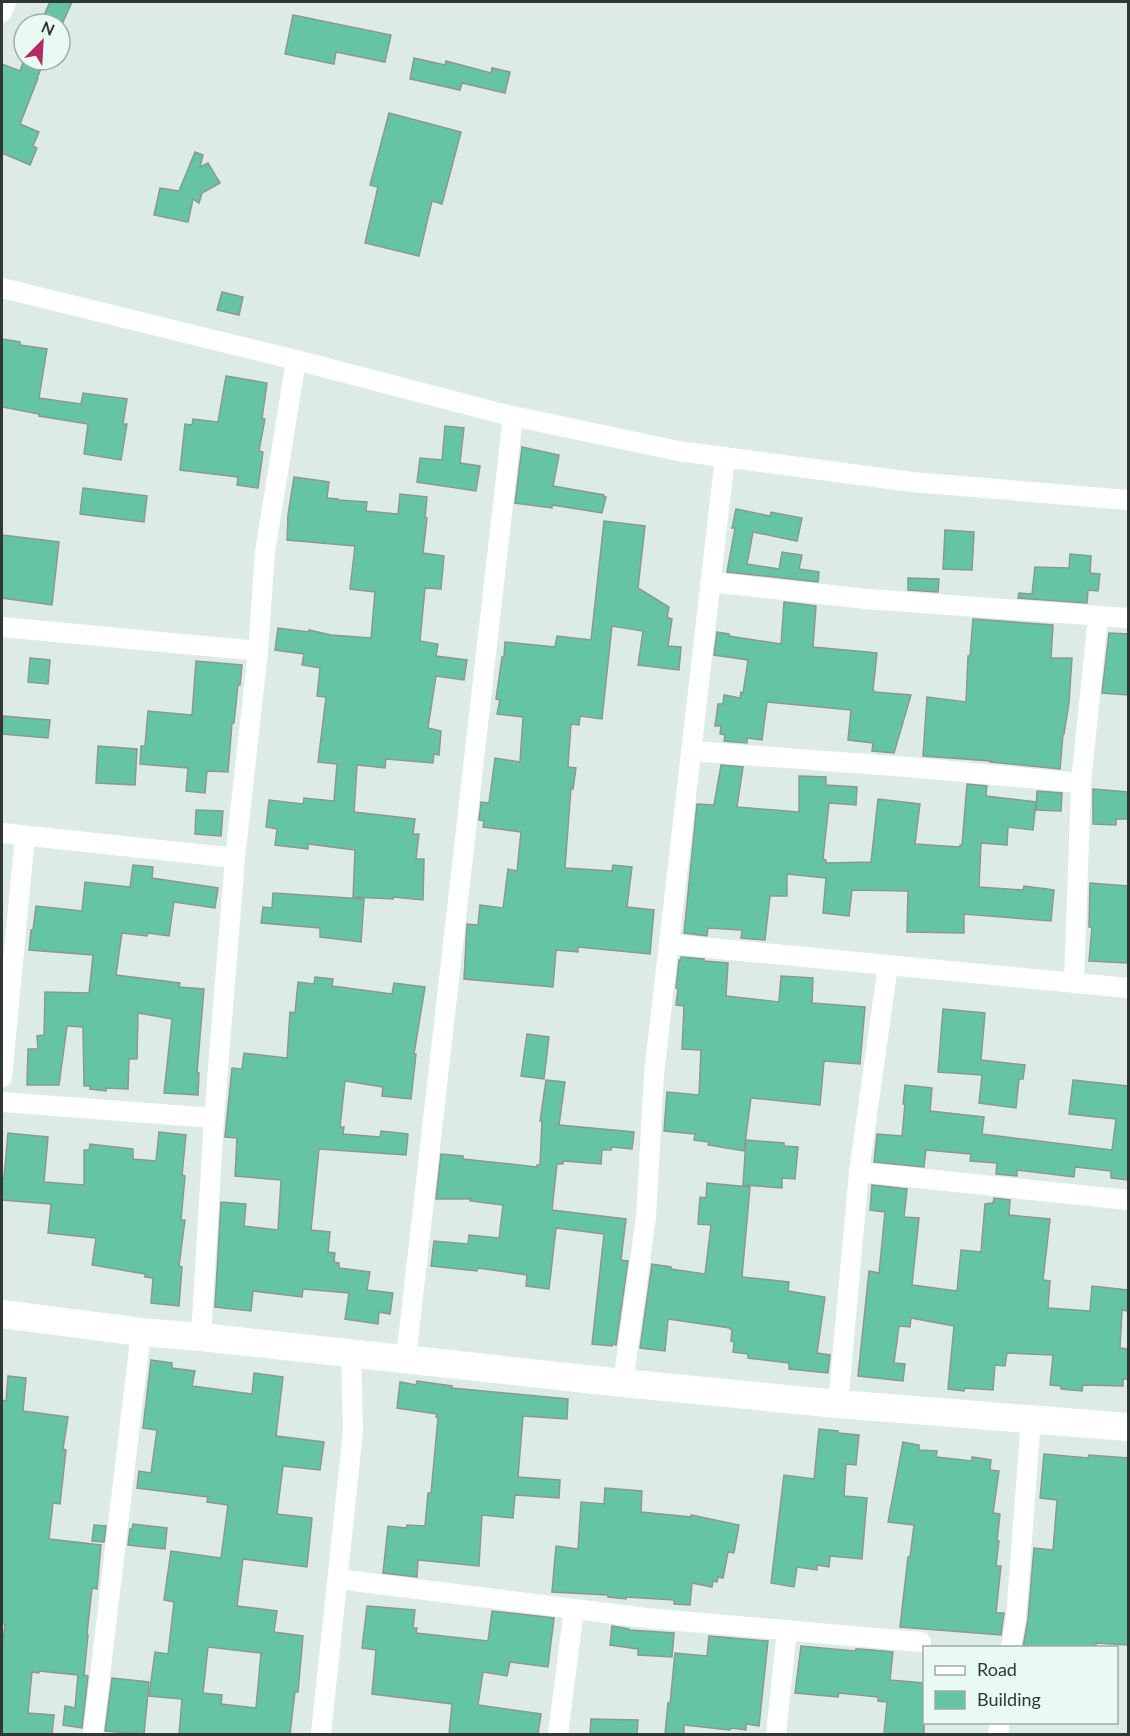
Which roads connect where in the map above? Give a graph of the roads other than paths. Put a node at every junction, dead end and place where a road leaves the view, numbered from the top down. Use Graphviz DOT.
graph roads {
  1 [pos="6,2"];
  2 [pos="2,12"];
  3 [pos="2,288"];
  4 [pos="296,360"];
  5 [pos="513,416"];
  6 [pos="724,457"];
  7 [pos="1128,500"];
  8 [pos="710,582"];
  9 [pos="1098,617"];
  10 [pos="1128,618"];
  11 [pos="2,627"];
  12 [pos="258,651"];
  13 [pos="691,751"];
  14 [pos="1081,783"];
  15 [pos="2,833"];
  16 [pos="25,836"];
  17 [pos="235,858"];
  18 [pos="669,944"];
  19 [pos="888,965"];
  20 [pos="1074,982"];
  21 [pos="1128,988"];
  22 [pos="2,1077"];
  23 [pos="2,1102"];
  24 [pos="214,1118"];
  25 [pos="860,1172"];
  26 [pos="1128,1200"];
  27 [pos="2,1314"];
  28 [pos="141,1332"];
  29 [pos="201,1337"];
  30 [pos="351,1353"];
  31 [pos="406,1358"];
  32 [pos="623,1383"];
  33 [pos="838,1404"];
  34 [pos="1031,1419"];
  35 [pos="1128,1427"];
  36 [pos="338,1579"];
  37 [pos="574,1609"];
  38 [pos="787,1630"];
  39 [pos="921,1642"];
  40 [pos="1011,1646"];
  41 [pos="93,1734"];
  42 [pos="321,1734"];
  43 [pos="558,1734"];
  44 [pos="776,1734"];
  1 -- 2 [label="street"];
  3 -- 4 [label="street"];
  4 -- 5 [label="street"];
  4 -- 12 [label="street"];
  5 -- 6 [label="street"];
  5 -- 31 [label="street"];
  6 -- 7 [label="street"];
  6 -- 8 [label="street"];
  8 -- 9 [label="street"];
  8 -- 13 [label="street"];
  9 -- 10 [label="street"];
  9 -- 14 [label="street"];
  11 -- 12 [label="street"];
  12 -- 17 [label="street"];
  13 -- 14 [label="street"];
  13 -- 18 [label="street"];
  14 -- 20 [label="street"];
  15 -- 16 [label="street"];
  16 -- 17 [label="street"];
  16 -- 22 [label="street"];
  17 -- 24 [label="street"];
  18 -- 19 [label="street"];
  18 -- 32 [label="street"];
  19 -- 20 [label="street"];
  19 -- 25 [label="street"];
  20 -- 21 [label="street"];
  23 -- 24 [label="street"];
  24 -- 29 [label="street"];
  25 -- 26 [label="street"];
  25 -- 33 [label="street"];
  27 -- 28 [label="street"];
  28 -- 29 [label="street"];
  28 -- 41 [label="street"];
  29 -- 30 [label="street"];
  30 -- 31 [label="street"];
  30 -- 36 [label="street"];
  31 -- 32 [label="street"];
  32 -- 33 [label="street"];
  33 -- 34 [label="street"];
  34 -- 35 [label="street"];
  34 -- 40 [label="street"];
  36 -- 37 [label="street"];
  36 -- 42 [label="street"];
  37 -- 38 [label="street"];
  37 -- 43 [label="street"];
  38 -- 39 [label="street"];
  38 -- 44 [label="street"];
}
